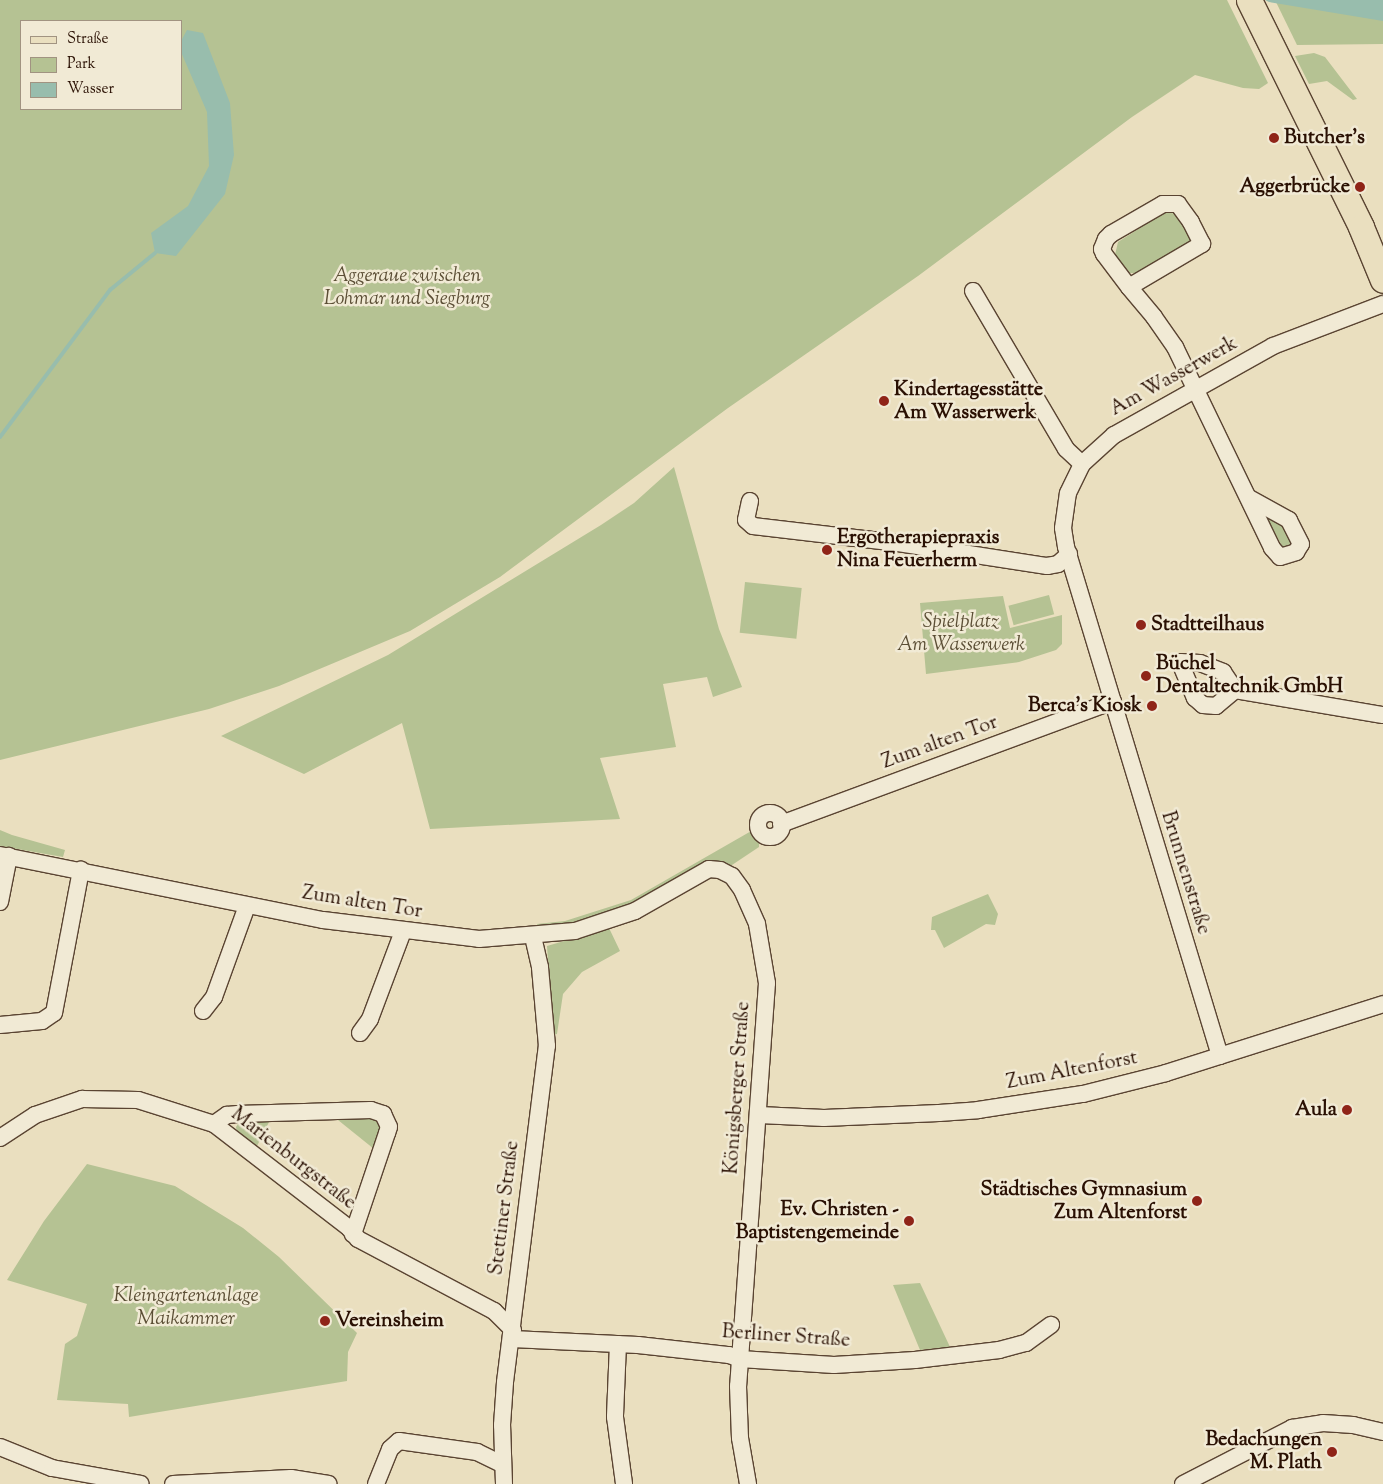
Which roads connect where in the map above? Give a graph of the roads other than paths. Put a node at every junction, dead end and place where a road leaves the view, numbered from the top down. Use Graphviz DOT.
graph roads {
  1 [pos="1250,0"];
  2 [pos="1383,280"];
  3 [pos="1129,287"];
  4 [pos="973,291"];
  5 [pos="1383,304"];
  6 [pos="1196,388"];
  7 [pos="1082,464"];
  8 [pos="1249,498"];
  9 [pos="750,501"];
  10 [pos="1069,554"];
  11 [pos="1235,690"];
  12 [pos="1113,700"];
  13 [pos="1383,715"];
  14 [pos="781,824"];
  15 [pos="5,856"];
  16 [pos="709,869"];
  17 [pos="81,870"];
  18 [pos="0,902"];
  19 [pos="247,906"];
  20 [pos="403,931"];
  21 [pos="533,937"];
  22 [pos="1383,1004"];
  23 [pos="203,1011"];
  24 [pos="0,1025"];
  25 [pos="360,1032"];
  26 [pos="1220,1056"];
  27 [pos="759,1115"];
  28 [pos="214,1124"];
  29 [pos="0,1138"];
  30 [pos="353,1234"];
  31 [pos="1051,1325"];
  32 [pos="512,1335"];
  33 [pos="618,1344"];
  34 [pos="740,1359"];
  35 [pos="1383,1432"];
  36 [pos="0,1447"];
  37 [pos="502,1464"];
  38 [pos="141,1484"];
  39 [pos="173,1484"];
  40 [pos="329,1484"];
  41 [pos="376,1484"];
  42 [pos="504,1484"];
  43 [pos="624,1484"];
  44 [pos="748,1484"];
  45 [pos="1183,1484"];
  1 -- 2 [label="main road"];
  3 -- 3 [label="street"];
  3 -- 6 [label="street"];
  4 -- 7 [label="street"];
  5 -- 6 [label="street, Am Wasserwerk"];
  6 -- 7 [label="street, Am Wasserwerk"];
  6 -- 8 [label="street"];
  7 -- 10 [label="street, Am Wasserwerk"];
  9 -- 10 [label="street"];
  10 -- 12 [label="street, Am Wasserwerk"];
  11 -- 13 [label="street"];
  12 -- 14 [label="street, Zum alten Tor"];
  12 -- 26 [label="street, Brunnenstraße"];
  15 -- 17 [label="street, Zum alten Tor"];
  15 -- 18 [label="street"];
  16 -- 21 [label="street, Zum alten Tor"];
  16 -- 27 [label="street, Königsberger Straße"];
  17 -- 19 [label="street, Zum alten Tor"];
  17 -- 24 [label="street"];
  19 -- 20 [label="street, Zum alten Tor"];
  19 -- 23 [label="street"];
  20 -- 21 [label="street, Zum alten Tor"];
  20 -- 25 [label="street"];
  21 -- 32 [label="street, Stettiner Straße"];
  22 -- 26 [label="street, Zum Altenforst"];
  26 -- 27 [label="street, Zum Altenforst"];
  27 -- 34 [label="street, Königsberger Straße"];
  28 -- 29 [label="street, Marienburgstraße"];
  28 -- 30 [label="street, Marienburgstraße"];
  28 -- 30 [label="street"];
  30 -- 32 [label="street, Marienburgstraße"];
  31 -- 34 [label="street, Berliner Straße"];
  32 -- 33 [label="street, Berliner Straße"];
  32 -- 37 [label="street, Stettiner Straße"];
  33 -- 34 [label="street, Berliner Straße"];
  33 -- 43 [label="street"];
  34 -- 44 [label="street, Königsberger Straße"];
  35 -- 45 [label="street"];
  36 -- 38 [label="street"];
  37 -- 41 [label="street"];
  37 -- 42 [label="street, Stettiner Straße"];
  39 -- 40 [label="street"];
}
